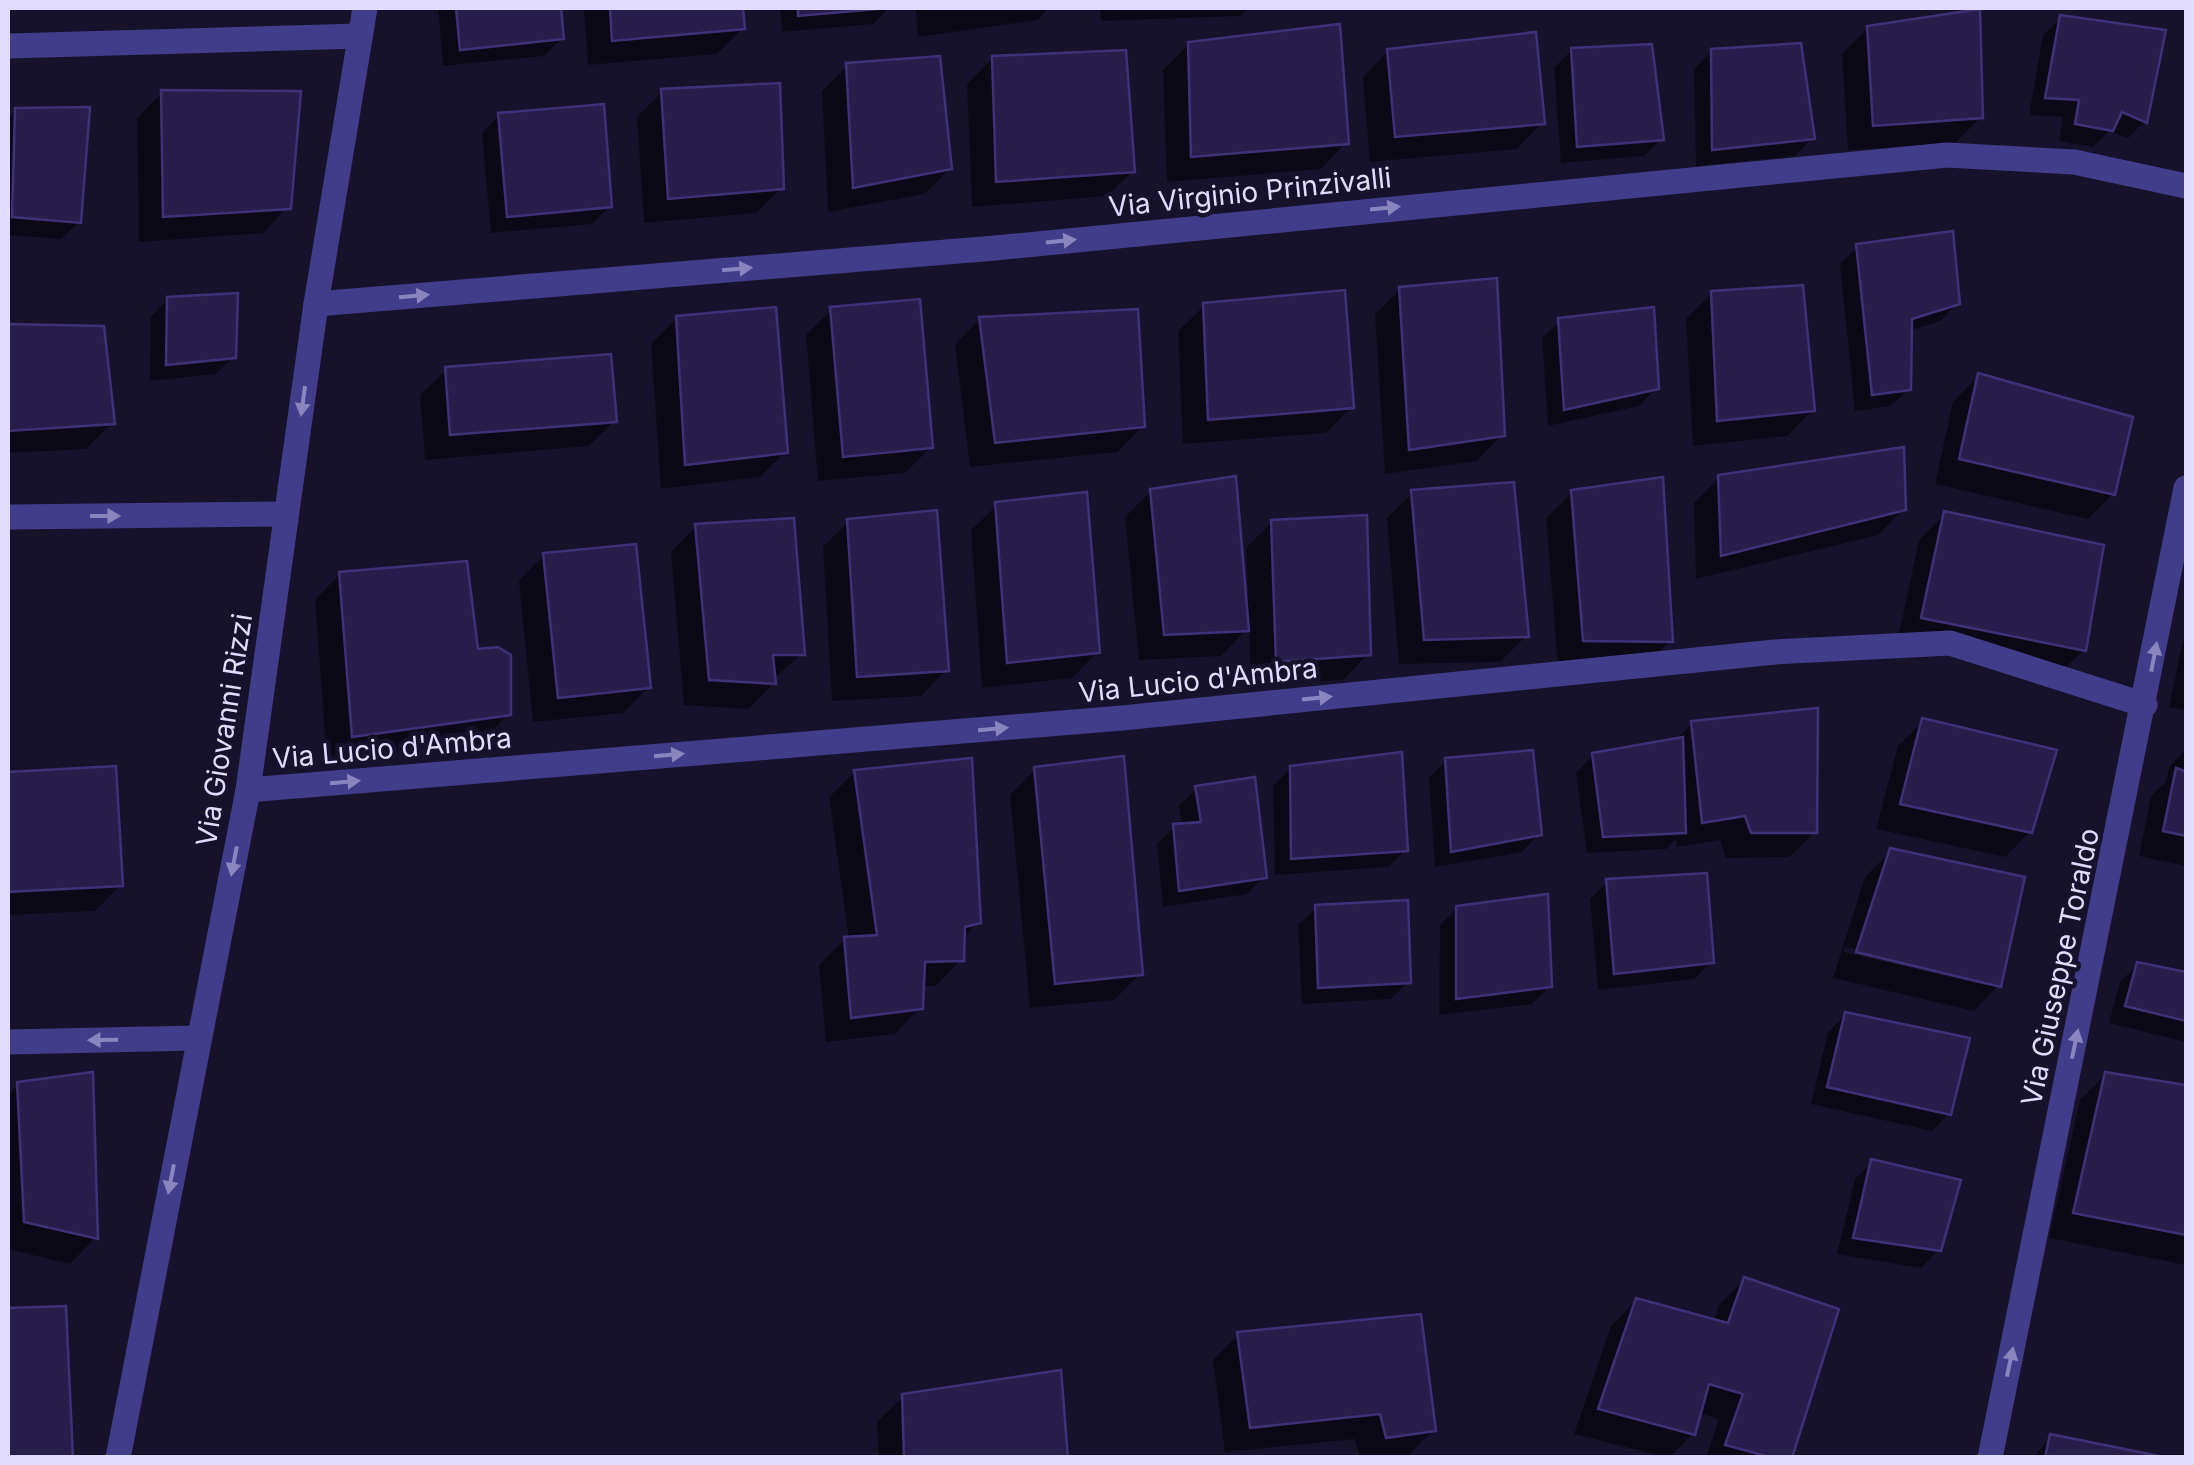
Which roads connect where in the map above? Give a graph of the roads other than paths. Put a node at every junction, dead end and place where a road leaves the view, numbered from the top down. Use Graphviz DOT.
graph roads {
  1 [pos="364,8"];
  2 [pos="359,36"];
  3 [pos="8,46"];
  4 [pos="2186,186"];
  5 [pos="316,304"];
  6 [pos="2186,488"];
  7 [pos="286,514"];
  8 [pos="8,516"];
  9 [pos="2145,705"];
  10 [pos="248,790"];
  11 [pos="198,1038"];
  12 [pos="8,1042"];
  13 [pos="118,1458"];
  14 [pos="1990,1458"];
  1 -- 2 [label="street, Via Giovanni Rizzi"];
  2 -- 3 [label="street"];
  2 -- 5 [label="street, Via Giovanni Rizzi"];
  5 -- 4 [label="street, Via Virginio Prinzivalli, one-way"];
  5 -- 7 [label="street, Via Giovanni Rizzi, one-way"];
  9 -- 6 [label="street, Via Giuseppe Toraldo, one-way"];
  8 -- 7 [label="street, one-way"];
  7 -- 10 [label="street, Via Giovanni Rizzi"];
  10 -- 9 [label="street, Via Lucio d'Ambra, one-way"];
  14 -- 9 [label="street, Via Giuseppe Toraldo, one-way"];
  10 -- 11 [label="street, Via Giovanni Rizzi, one-way"];
  11 -- 12 [label="street, one-way"];
  11 -- 13 [label="street, Via Giovanni Rizzi, one-way"];
}
